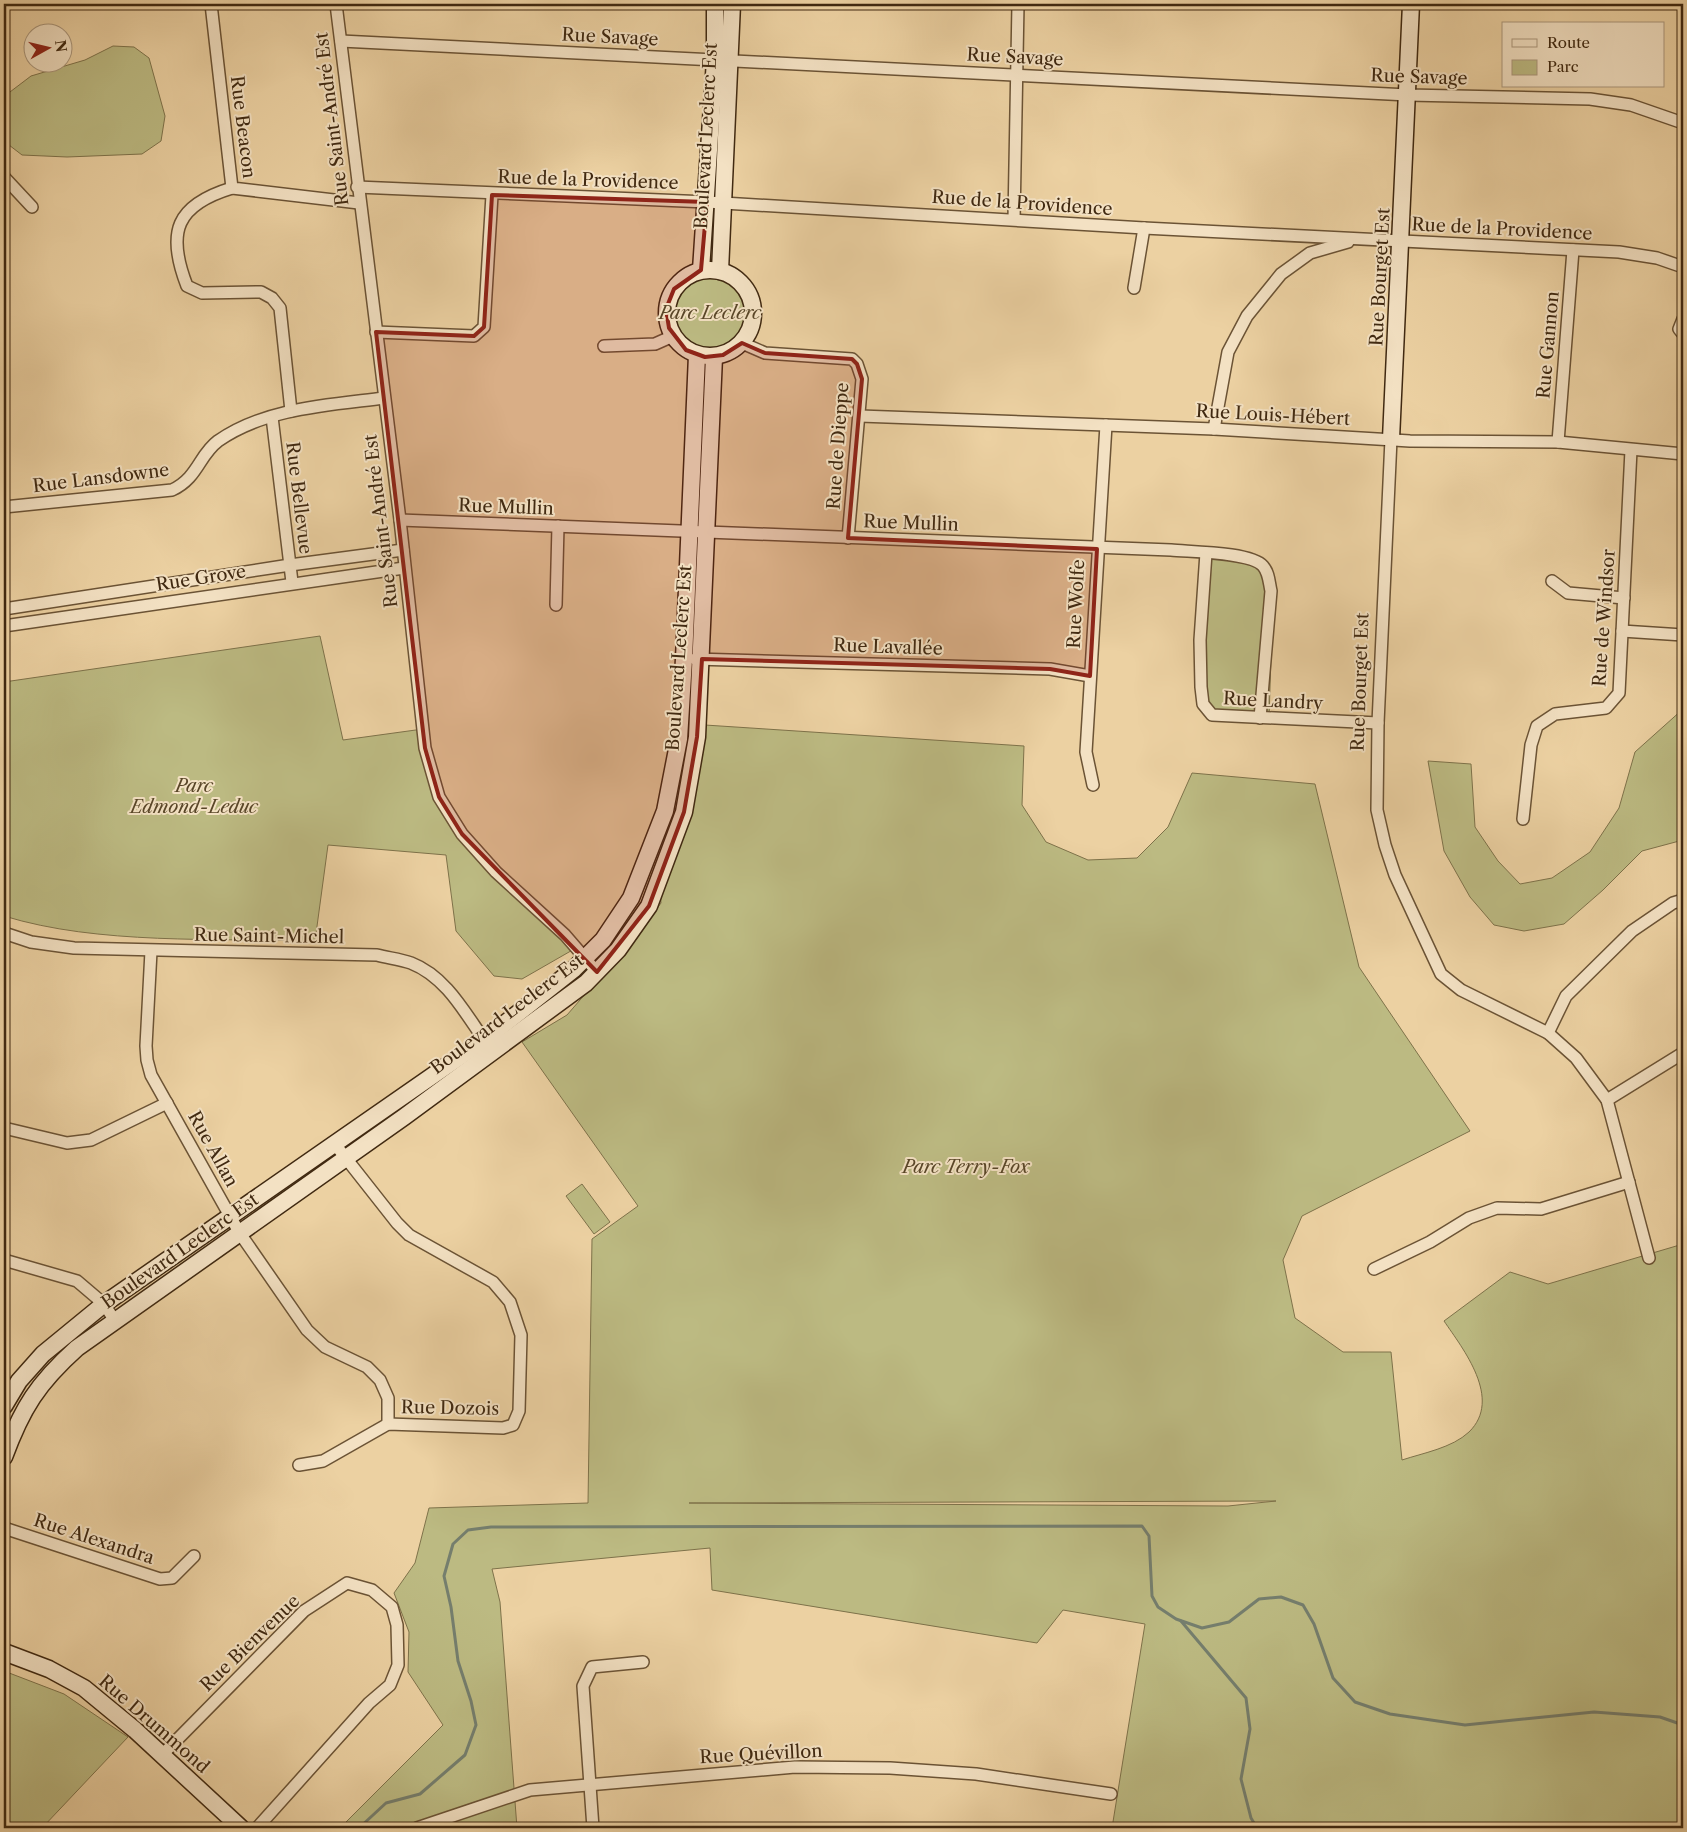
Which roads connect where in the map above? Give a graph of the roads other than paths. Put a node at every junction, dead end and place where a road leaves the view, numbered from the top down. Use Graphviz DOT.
graph roads {
  1 [pos="211,4"];
  2 [pos="336,4"];
  3 [pos="715,4"];
  4 [pos="732,4"];
  5 [pos="1018,4"];
  6 [pos="1412,4"];
  7 [pos="341,41"];
  8 [pos="723,60"];
  9 [pos="1016,75"];
  10 [pos="1408,95"];
  11 [pos="1683,123"];
  12 [pos="4,177"];
  13 [pos="357,187"];
  14 [pos="232,188"];
  15 [pos="492,195"];
  16 [pos="359,203"];
  17 [pos="715,203"];
  18 [pos="32,207"];
  19 [pos="1014,219"];
  20 [pos="1144,228"];
  21 [pos="1357,239"];
  22 [pos="1402,241"];
  23 [pos="1573,250"];
  24 [pos="1683,267"];
  25 [pos="701,270"];
  26 [pos="720,271"];
  27 [pos="1134,288"];
  28 [pos="1683,320"];
  29 [pos="376,332"];
  30 [pos="1683,334"];
  31 [pos="672,336"];
  32 [pos="742,343"];
  33 [pos="604,346"];
  34 [pos="697,355"];
  35 [pos="714,357"];
  36 [pos="384,398"];
  37 [pos="292,411"];
  38 [pos="860,416"];
  39 [pos="272,417"];
  40 [pos="1106,425"];
  41 [pos="1214,429"];
  42 [pos="1391,439"];
  43 [pos="1558,442"];
  44 [pos="1632,450"];
  45 [pos="1683,454"];
  46 [pos="4,507"];
  47 [pos="400,520"];
  48 [pos="558,526"];
  49 [pos="689,532"];
  50 [pos="706,532"];
  51 [pos="848,538"];
  52 [pos="1097,549"];
  53 [pos="403,550"];
  54 [pos="1206,553"];
  55 [pos="290,565"];
  56 [pos="404,568"];
  57 [pos="1552,581"];
  58 [pos="292,582"];
  59 [pos="1624,598"];
  60 [pos="556,605"];
  61 [pos="4,609"];
  62 [pos="4,626"];
  63 [pos="1622,631"];
  64 [pos="1683,636"];
  65 [pos="684,659"];
  66 [pos="702,660"];
  67 [pos="1090,676"];
  68 [pos="1260,718"];
  69 [pos="1378,723"];
  70 [pos="698,737"];
  71 [pos="679,739"];
  72 [pos="1093,785"];
  73 [pos="1523,820"];
  74 [pos="1683,900"];
  75 [pos="4,933"];
  76 [pos="151,951"];
  77 [pos="585,958"];
  78 [pos="597,972"];
  79 [pos="1548,1032"];
  80 [pos="484,1040"];
  81 [pos="493,1053"];
  82 [pos="1683,1053"];
  83 [pos="1606,1100"];
  84 [pos="167,1103"];
  85 [pos="4,1128"];
  86 [pos="334,1143"];
  87 [pos="346,1158"];
  88 [pos="1629,1182"];
  89 [pos="230,1214"];
  90 [pos="239,1232"];
  91 [pos="1649,1258"];
  92 [pos="4,1260"];
  93 [pos="1374,1269"];
  94 [pos="104,1304"];
  95 [pos="115,1321"];
  96 [pos="4,1406"];
  97 [pos="388,1424"];
  98 [pos="4,1457"];
  99 [pos="298,1465"];
  100 [pos="4,1528"];
  101 [pos="194,1556"];
  102 [pos="4,1652"];
  103 [pos="644,1662"];
  104 [pos="162,1755"];
  105 [pos="590,1784"];
  106 [pos="1112,1794"];
  107 [pos="241,1828"];
  108 [pos="257,1828"];
  109 [pos="417,1828"];
  110 [pos="593,1828"];
  1 -- 14 [label="street, Rue Beacon"];
  2 -- 7 [label="street, Rue Saint-André Est"];
  3 -- 8 [label="street, Boulevard Leclerc Est"];
  4 -- 8 [label="street, Boulevard Leclerc Est"];
  5 -- 9 [label="street"];
  6 -- 10 [label="street, Rue Bourget Est"];
  7 -- 8 [label="street, Rue Savage"];
  7 -- 13 [label="street, Rue Saint-André Est"];
  8 -- 9 [label="street, Rue Savage"];
  8 -- 17 [label="street, Boulevard Leclerc Est"];
  9 -- 10 [label="street, Rue Savage"];
  9 -- 19 [label="street"];
  10 -- 11 [label="street, Rue Savage"];
  10 -- 22 [label="street, Rue Bourget Est"];
  12 -- 18 [label="street"];
  13 -- 15 [label="street, Rue de la Providence"];
  13 -- 16 [label="street, Rue Saint-André Est"];
  14 -- 16 [label="street, Rue Beacon"];
  14 -- 37 [label="street"];
  15 -- 17 [label="street, Rue de la Providence"];
  15 -- 29 [label="street"];
  16 -- 29 [label="street, Rue Saint-André Est"];
  17 -- 19 [label="street, Rue de la Providence"];
  17 -- 25 [label="street, Boulevard Leclerc Est"];
  17 -- 26 [label="street, Boulevard Leclerc Est"];
  19 -- 20 [label="street, Rue de la Providence"];
  20 -- 21 [label="street, Rue de la Providence"];
  20 -- 27 [label="street"];
  21 -- 22 [label="street, Rue de la Providence"];
  21 -- 41 [label="street"];
  22 -- 23 [label="street, Rue de la Providence"];
  22 -- 42 [label="street, Rue Bourget Est"];
  23 -- 24 [label="street, Rue de la Providence"];
  23 -- 43 [label="street, Rue Gannon"];
  25 -- 26 [label="street"];
  25 -- 31 [label="street"];
  26 -- 32 [label="street"];
  28 -- 30 [label="street"];
  29 -- 36 [label="street, Rue Saint-André Est"];
  31 -- 33 [label="street"];
  31 -- 34 [label="street"];
  32 -- 35 [label="street"];
  32 -- 38 [label="street, Rue de Dieppe"];
  34 -- 35 [label="street"];
  34 -- 49 [label="street, Boulevard Leclerc Est"];
  35 -- 50 [label="street, Boulevard Leclerc Est"];
  36 -- 37 [label="street, Rue Lansdowne"];
  36 -- 47 [label="street, Rue Saint-André Est"];
  37 -- 39 [label="street, Rue Lansdowne"];
  38 -- 40 [label="street, Rue Louis-Hébert"];
  38 -- 51 [label="street, Rue de Dieppe"];
  39 -- 46 [label="street, Rue Lansdowne"];
  39 -- 55 [label="street, Rue Bellevue"];
  40 -- 41 [label="street, Rue Louis-Hébert"];
  40 -- 52 [label="street, Rue Wolfe"];
  41 -- 42 [label="street, Rue Louis-Hébert"];
  42 -- 43 [label="street, Rue Louis-Hébert"];
  42 -- 69 [label="street, Rue Bourget Est"];
  43 -- 44 [label="street, Rue Louis-Hébert"];
  44 -- 45 [label="street, Rue Louis-Hébert"];
  44 -- 59 [label="street, Rue de Windsor"];
  47 -- 48 [label="street, Rue Mullin"];
  47 -- 53 [label="street, Rue Saint-André Est"];
  48 -- 49 [label="street, Rue Mullin"];
  48 -- 60 [label="street"];
  49 -- 50 [label="street, Rue Mullin"];
  49 -- 65 [label="street, Boulevard Leclerc Est"];
  50 -- 51 [label="street, Rue Mullin"];
  50 -- 66 [label="street, Boulevard Leclerc Est"];
  51 -- 52 [label="street, Rue Mullin"];
  52 -- 54 [label="street, Rue Mullin"];
  52 -- 67 [label="street, Rue Wolfe"];
  53 -- 55 [label="street, Rue Grove"];
  53 -- 56 [label="street, Rue Saint-André Est"];
  54 -- 68 [label="street, Rue Landry"];
  54 -- 68 [label="street, Rue Mullin"];
  55 -- 58 [label="street, Rue Bellevue"];
  55 -- 61 [label="street, Rue Grove"];
  56 -- 58 [label="street, Rue Grove"];
  56 -- 77 [label="street, Rue Saint-André Est"];
  57 -- 59 [label="street"];
  58 -- 62 [label="street, Rue Grove"];
  59 -- 63 [label="street, Rue de Windsor"];
  63 -- 64 [label="street"];
  63 -- 73 [label="street, Rue de Windsor"];
  65 -- 66 [label="street, Rue Lavallée"];
  65 -- 71 [label="street, Boulevard Leclerc Est"];
  66 -- 67 [label="street, Rue Lavallée"];
  66 -- 70 [label="street, Boulevard Leclerc Est"];
  67 -- 72 [label="street, Rue Wolfe"];
  68 -- 69 [label="street, Rue Landry"];
  69 -- 79 [label="street, Rue Bourget Est"];
  70 -- 71 [label="street"];
  70 -- 78 [label="street, Boulevard Leclerc Est"];
  71 -- 77 [label="street, Boulevard Leclerc Est"];
  74 -- 79 [label="street"];
  75 -- 76 [label="street, Rue Saint-Michel"];
  76 -- 80 [label="street, Rue Saint-Michel"];
  76 -- 84 [label="street, Rue Allan"];
  77 -- 78 [label="street, Rue Saint-André Est"];
  77 -- 80 [label="street, Boulevard Leclerc Est"];
  78 -- 81 [label="street, Boulevard Leclerc Est"];
  79 -- 83 [label="street, Rue Bourget Est"];
  80 -- 81 [label="street, Rue Saint-Michel"];
  80 -- 86 [label="street, Boulevard Leclerc Est"];
  81 -- 87 [label="street, Boulevard Leclerc Est"];
  82 -- 83 [label="street"];
  83 -- 88 [label="street, Rue Bourget Est"];
  84 -- 85 [label="street"];
  84 -- 89 [label="street, Rue Allan"];
  86 -- 87 [label="street, Rue Dozois"];
  86 -- 89 [label="street, Boulevard Leclerc Est"];
  87 -- 90 [label="street, Boulevard Leclerc Est"];
  87 -- 97 [label="street, Rue Dozois"];
  88 -- 91 [label="street, Rue Bourget Est"];
  88 -- 93 [label="street"];
  89 -- 90 [label="street, Rue Allan"];
  89 -- 94 [label="street, Boulevard Leclerc Est"];
  90 -- 95 [label="street, Boulevard Leclerc Est"];
  90 -- 97 [label="street, Rue Allan"];
  92 -- 94 [label="street"];
  94 -- 95 [label="street"];
  94 -- 96 [label="street, Boulevard Leclerc Est"];
  95 -- 98 [label="street, Boulevard Leclerc Est"];
  97 -- 99 [label="street, Rue Dozois"];
  100 -- 101 [label="street, Rue Alexandra"];
  102 -- 104 [label="street, Rue Drummond"];
  103 -- 105 [label="street"];
  104 -- 107 [label="street, Rue Drummond"];
  104 -- 108 [label="street, Rue Bienvenue"];
  105 -- 106 [label="street, Rue Quévillon"];
  105 -- 109 [label="street, Rue Quévillon"];
  105 -- 110 [label="street"];
}
